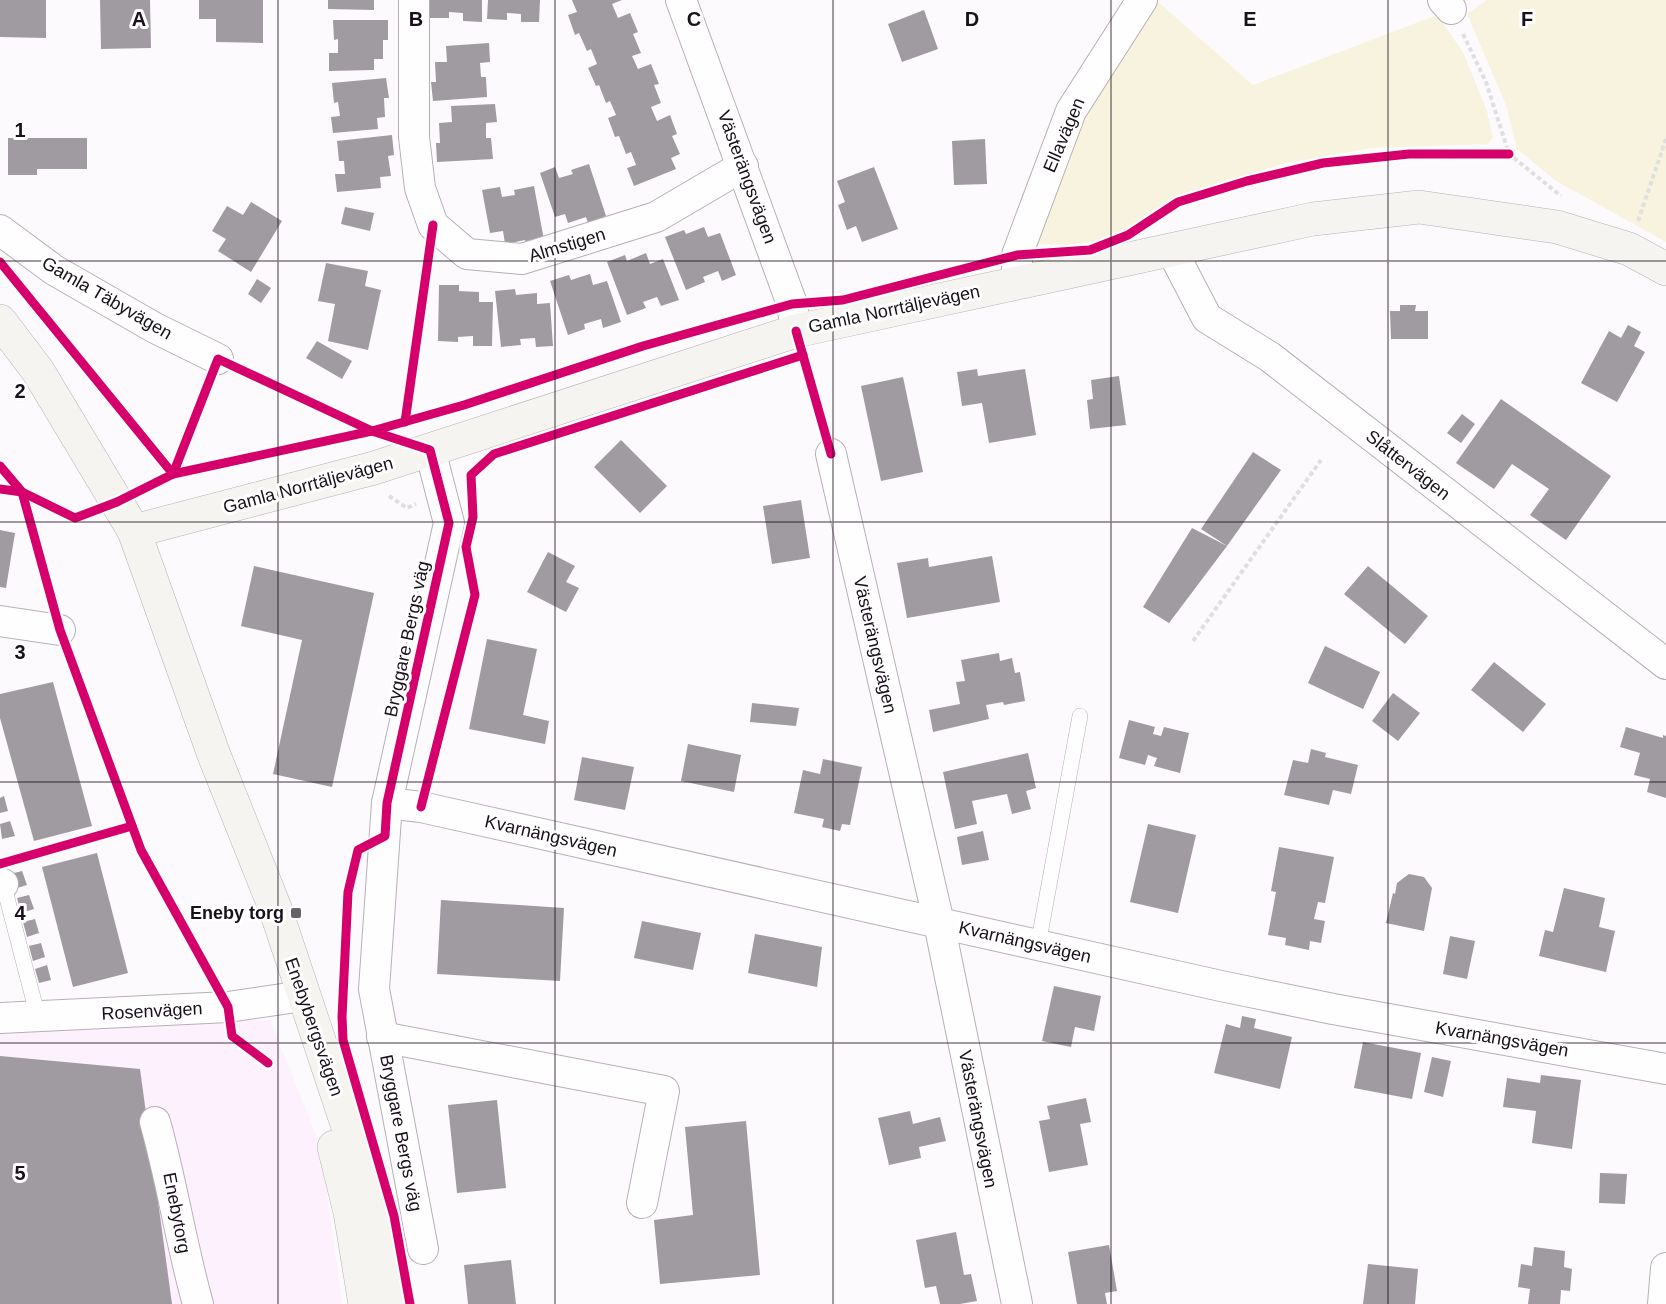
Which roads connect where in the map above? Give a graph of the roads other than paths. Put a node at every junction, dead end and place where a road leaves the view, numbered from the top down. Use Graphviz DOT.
graph roads {
  1 [pos="414,0"];
  2 [pos="681,0"];
  3 [pos="1142,0"];
  4 [pos="743,166"];
  5 [pos="0,230"];
  6 [pos="1171,249"];
  7 [pos="1666,269"];
  8 [pos="1017,282"];
  9 [pos="0,321"];
  10 [pos="796,331"];
  11 [pos="218,359"];
  12 [pos="430,450"];
  13 [pos="831,454"];
  14 [pos="134,531"];
  15 [pos="0,621"];
  16 [pos="60,630"];
  17 [pos="1666,664"];
  18 [pos="1080,716"];
  19 [pos="387,803"];
  20 [pos="1,880"];
  21 [pos="939,923"];
  22 [pos="1038,945"];
  23 [pos="293,998"];
  24 [pos="38,1017"];
  25 [pos="0,1018"];
  26 [pos="382,1037"];
  27 [pos="1666,1069"];
  28 [pos="155,1122"];
  29 [pos="642,1203"];
  30 [pos="423,1249"];
  31 [pos="1666,1268"];
  32 [pos="198,1304"];
  33 [pos="365,1304"];
  34 [pos="395,1304"];
  35 [pos="1017,1304"];
  36 [pos="1663,1304"];
  1 -- 4 [label="street, Almstigen"];
  2 -- 4 [label="street, Västerängsvägen"];
  3 -- 8 [label="street, Ellavägen"];
  4 -- 10 [label="street, Västerängsvägen"];
  5 -- 11 [label="street, Gamla Täbyvägen"];
  6 -- 7 [label="street, Gamla Norrtäljevägen"];
  6 -- 8 [label="street, Gamla Norrtäljevägen"];
  6 -- 17 [label="street, Slåttervägen"];
  8 -- 10 [label="street, Gamla Norrtäljevägen"];
  9 -- 14 [label="street, Enebybergsvägen"];
  10 -- 12 [label="street, Gamla Norrtäljevägen"];
  12 -- 14 [label="street, Gamla Norrtäljevägen"];
  12 -- 19 [label="street, Bryggare Bergs väg"];
  13 -- 21 [label="street, Västerängsvägen"];
  14 -- 23 [label="street, Enebybergsvägen"];
  15 -- 16 [label="street"];
  18 -- 22 [label="lane"];
  19 -- 21 [label="street, Kvarnängsvägen"];
  19 -- 26 [label="street, Bryggare Bergs väg"];
  20 -- 24 [label="lane"];
  21 -- 22 [label="street, Kvarnängsvägen"];
  21 -- 35 [label="street, Västerängsvägen"];
  22 -- 27 [label="street, Kvarnängsvägen"];
  23 -- 24 [label="street, Rosenvägen"];
  23 -- 33 [label="street, Enebybergsvägen"];
  23 -- 34 [label="street, Enebybergsvägen"];
  24 -- 25 [label="street, Rosenvägen"];
  26 -- 29 [label="street"];
  26 -- 30 [label="street, Bryggare Bergs väg"];
  28 -- 32 [label="street, Enebytorg"];
  31 -- 36 [label="street"];
}
